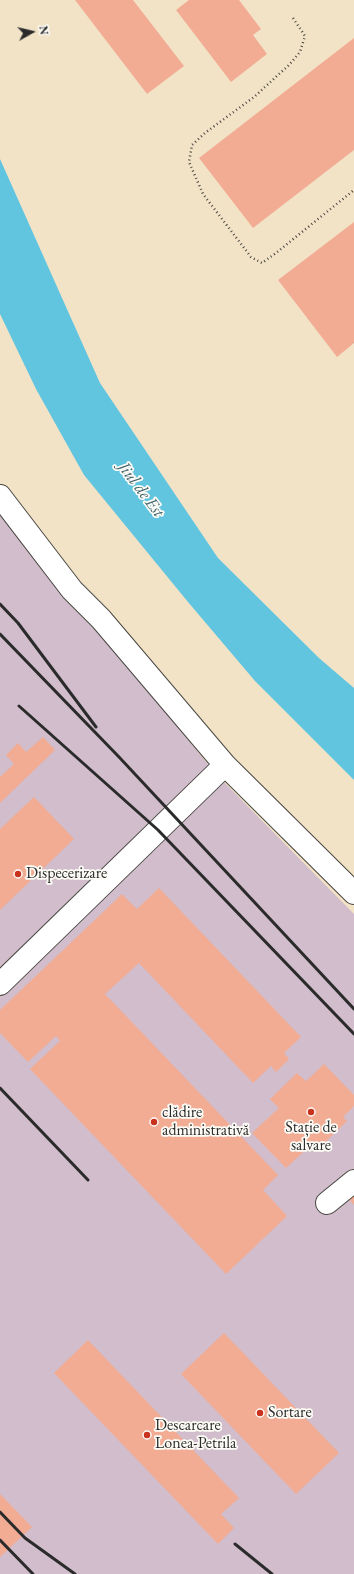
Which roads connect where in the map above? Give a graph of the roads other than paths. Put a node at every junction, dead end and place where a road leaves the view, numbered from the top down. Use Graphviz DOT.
graph roads {
  1 [pos="0,496"];
  2 [pos="224,764"];
  3 [pos="354,892"];
  4 [pos="0,984"];
  5 [pos="354,1181"];
  6 [pos="327,1203"];
  1 -- 2 [label="street"];
  2 -- 3 [label="street"];
  2 -- 4 [label="street"];
  5 -- 6 [label="street"];
}
